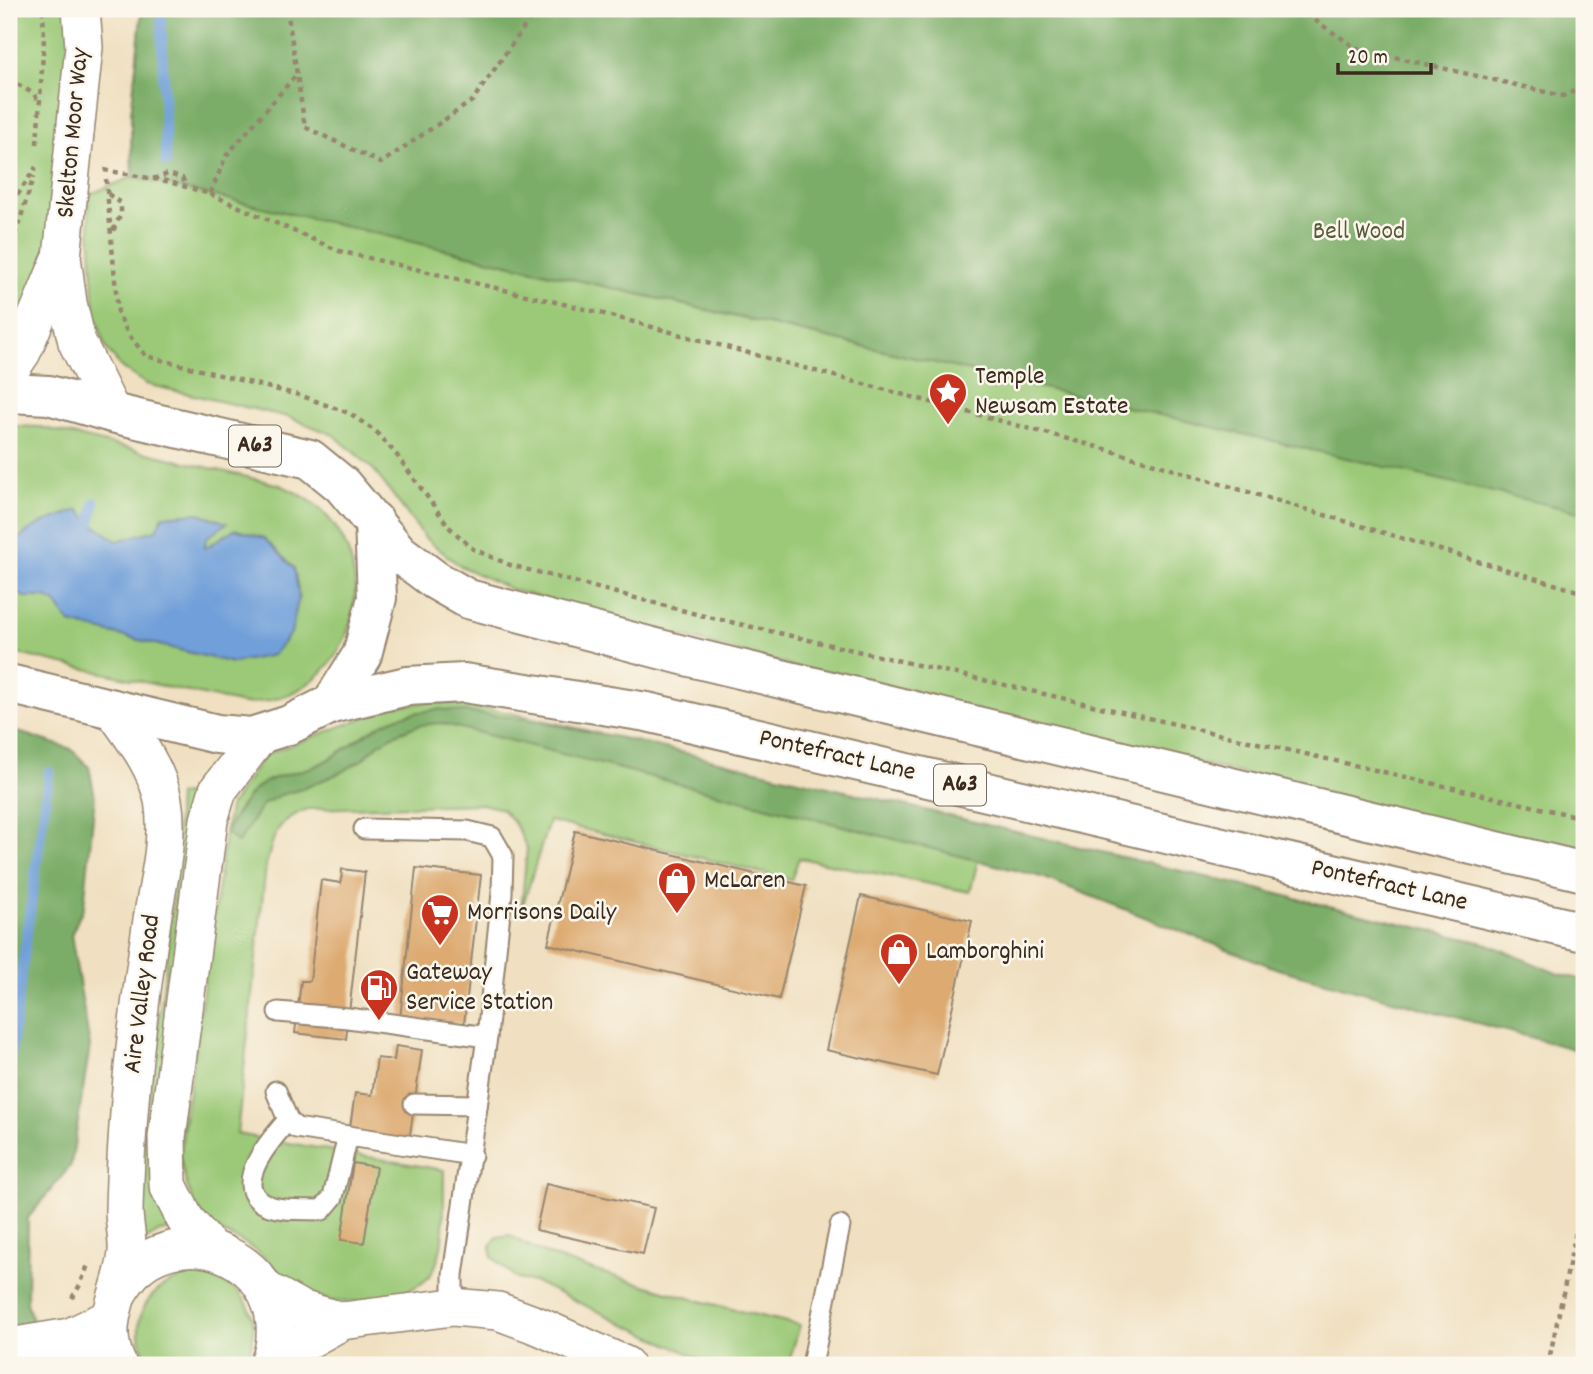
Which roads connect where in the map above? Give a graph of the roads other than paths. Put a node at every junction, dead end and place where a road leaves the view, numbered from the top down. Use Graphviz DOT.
graph roads {
  1 [pos="81,9"];
  2 [pos="62,257"];
  3 [pos="9,371"];
  4 [pos="9,393"];
  5 [pos="112,413"];
  6 [pos="374,521"];
  7 [pos="9,684"];
  8 [pos="331,704"];
  9 [pos="112,708"];
  10 [pos="261,734"];
  11 [pos="363,829"];
  12 [pos="1584,872"];
  13 [pos="1584,932"];
  14 [pos="278,1012"];
  15 [pos="487,1037"];
  16 [pos="276,1091"];
  17 [pos="414,1104"];
  18 [pos="477,1105"];
  19 [pos="288,1120"];
  20 [pos="348,1136"];
  21 [pos="471,1156"];
  22 [pos="840,1226"];
  23 [pos="210,1248"];
  24 [pos="266,1290"];
  25 [pos="114,1305"];
  26 [pos="453,1307"];
  27 [pos="342,1321"];
  28 [pos="16,1346"];
  29 [pos="269,1363"];
  30 [pos="89,1365"];
  31 [pos="118,1365"];
  32 [pos="625,1365"];
  33 [pos="812,1365"];
  1 -- 2 [label="street, Skelton Moor Way"];
  2 -- 3 [label="street, Skelton Moor Way"];
  2 -- 5 [label="street, Skelton Moor Way"];
  4 -- 5 [label="highway, A63"];
  5 -- 6 [label="highway, A63"];
  6 -- 8 [label="highway"];
  6 -- 12 [label="highway, A63"];
  7 -- 9 [label="highway, A63"];
  8 -- 10 [label="highway, A63"];
  8 -- 13 [label="highway, Pontefract Lane / A63"];
  9 -- 10 [label="highway, A63"];
  9 -- 25 [label="street, Aire Valley Road"];
  10 -- 23 [label="street, Aire Valley Road"];
  11 -- 15 [label="lane"];
  14 -- 15 [label="lane"];
  15 -- 18 [label="lane"];
  16 -- 19 [label="lane"];
  17 -- 18 [label="lane"];
  18 -- 21 [label="lane"];
  19 -- 20 [label="lane"];
  19 -- 20 [label="lane"];
  20 -- 21 [label="lane"];
  21 -- 26 [label="lane"];
  22 -- 33 [label="lane"];
  23 -- 24 [label="street, Aire Valley Road"];
  23 -- 25 [label="street, Aire Valley Road"];
  24 -- 27 [label="street"];
  24 -- 29 [label="street, Aire Valley Road"];
  25 -- 28 [label="street"];
  25 -- 31 [label="street, Aire Valley Road"];
  26 -- 27 [label="street"];
  26 -- 32 [label="street"];
  27 -- 29 [label="street"];
  28 -- 30 [label="street"];
}
